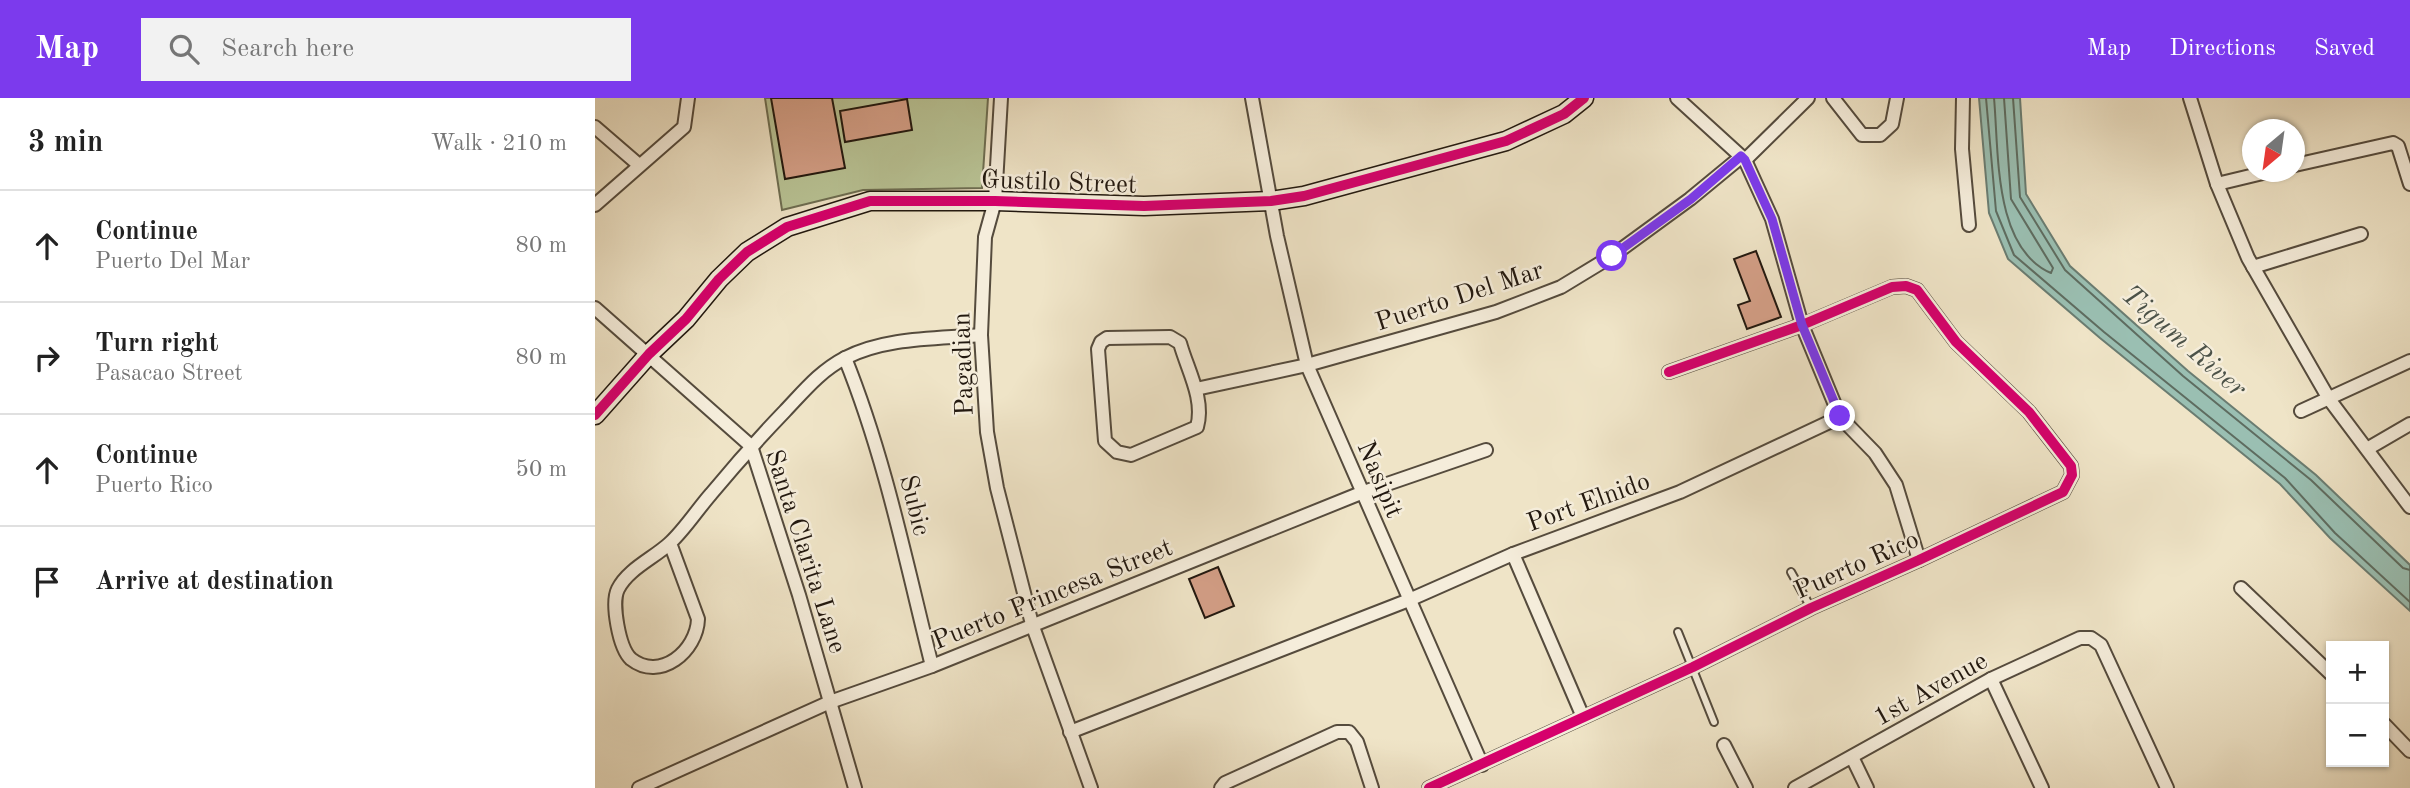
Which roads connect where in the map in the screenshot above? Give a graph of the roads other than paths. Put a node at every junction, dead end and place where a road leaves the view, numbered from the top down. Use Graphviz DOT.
graph roads {
  1 [pos="688,98"];
  2 [pos="1001,98"];
  3 [pos="1252,98"];
  4 [pos="1584,98"];
  5 [pos="1677,98"];
  6 [pos="1808,98"];
  7 [pos="1833,98"];
  8 [pos="1897,98"];
  9 [pos="1963,98"];
  10 [pos="2190,98"];
  11 [pos="595,127"];
  12 [pos="1743,158"];
  13 [pos="2305,162"];
  14 [pos="639,165"];
  15 [pos="2242,178"];
  16 [pos="2217,184"];
  17 [pos="2410,184"];
  18 [pos="995,201"];
  19 [pos="1271,201"];
  20 [pos="595,205"];
  21 [pos="1969,225"];
  22 [pos="2361,233"];
  23 [pos="2253,267"];
  24 [pos="595,308"];
  25 [pos="1802,325"];
  26 [pos="981,335"];
  27 [pos="649,354"];
  28 [pos="845,358"];
  29 [pos="2410,361"];
  30 [pos="1307,365"];
  31 [pos="1669,372"];
  32 [pos="1196,389"];
  33 [pos="2329,399"];
  34 [pos="2301,411"];
  35 [pos="595,415"];
  36 [pos="1840,416"];
  37 [pos="2410,424"];
  38 [pos="751,446"];
  39 [pos="2367,449"];
  40 [pos="1486,450"];
  41 [pos="1361,494"];
  42 [pos="2410,507"];
  43 [pos="670,543"];
  44 [pos="1513,554"];
  45 [pos="1919,560"];
  46 [pos="1791,572"];
  47 [pos="2241,588"];
  48 [pos="1409,600"];
  49 [pos="1811,608"];
  50 [pos="1032,624"];
  51 [pos="1678,632"];
  52 [pos="932,666"];
  53 [pos="1693,667"];
  54 [pos="2326,669"];
  55 [pos="1991,679"];
  56 [pos="830,702"];
  57 [pos="1583,717"];
  58 [pos="1714,722"];
  59 [pos="2389,729"];
  60 [pos="1070,732"];
  61 [pos="1724,745"];
  62 [pos="2410,751"];
  63 [pos="1852,757"];
  64 [pos="1482,765"];
  65 [pos="639,788"];
  66 [pos="855,788"];
  67 [pos="1091,788"];
  68 [pos="1221,788"];
  69 [pos="1372,788"];
  70 [pos="1429,788"];
  71 [pos="1746,788"];
  72 [pos="1795,788"];
  73 [pos="1867,788"];
  74 [pos="2042,788"];
  75 [pos="2167,788"];
  1 -- 14 [label="street"];
  2 -- 18 [label="street, Pagadian"];
  3 -- 19 [label="street"];
  4 -- 19 [label="street, Gustilo Street"];
  5 -- 12 [label="street"];
  6 -- 12 [label="street, Puerto Del Mar"];
  7 -- 8 [label="street"];
  9 -- 21 [label="street"];
  10 -- 16 [label="street"];
  11 -- 14 [label="street"];
  12 -- 25 [label="street, Puerto Rico"];
  12 -- 30 [label="street, Puerto Del Mar"];
  13 -- 17 [label="street"];
  14 -- 20 [label="street"];
  15 -- 16 [label="street"];
  16 -- 23 [label="street"];
  18 -- 19 [label="street, Gustilo Street"];
  18 -- 26 [label="street, Pagadian"];
  18 -- 27 [label="street, Gustilo Street"];
  19 -- 30 [label="street, Nasipit"];
  22 -- 23 [label="street"];
  23 -- 33 [label="street"];
  24 -- 27 [label="street, Santa Clarita Lane"];
  25 -- 31 [label="street"];
  25 -- 36 [label="street, Puerto Rico"];
  25 -- 45 [label="street, Puerto Rico"];
  26 -- 28 [label="street"];
  26 -- 50 [label="street, Pagadian"];
  27 -- 35 [label="street, Gustilo Street"];
  27 -- 38 [label="street, Santa Clarita Lane"];
  28 -- 38 [label="street"];
  28 -- 52 [label="street, Subic"];
  29 -- 33 [label="street"];
  30 -- 32 [label="street, Puerto Del Mar"];
  30 -- 41 [label="street, Nasipit"];
  32 -- 32 [label="street"];
  33 -- 34 [label="street"];
  33 -- 39 [label="street"];
  36 -- 44 [label="street, Port Elnido"];
  36 -- 45 [label="street, Puerto Rico"];
  37 -- 39 [label="street"];
  38 -- 43 [label="street"];
  38 -- 56 [label="street, Santa Clarita Lane"];
  39 -- 42 [label="street"];
  40 -- 41 [label="street, Puerto Princesa Street"];
  41 -- 48 [label="street, Nasipit"];
  41 -- 50 [label="street, Puerto Princesa Street"];
  43 -- 43 [label="street"];
  44 -- 48 [label="street"];
  44 -- 57 [label="street, Port Elnido"];
  45 -- 49 [label="street, Puerto Rico"];
  46 -- 49 [label="lane"];
  47 -- 54 [label="street"];
  48 -- 60 [label="street"];
  48 -- 64 [label="street, Nasipit"];
  49 -- 53 [label="street, Puerto Rico"];
  50 -- 52 [label="street, Puerto Princesa Street"];
  50 -- 60 [label="street, Pagadian"];
  51 -- 53 [label="lane"];
  52 -- 56 [label="street, Puerto Princesa Street"];
  53 -- 57 [label="street, Puerto Rico"];
  53 -- 58 [label="lane"];
  55 -- 63 [label="street, 1st Avenue"];
  55 -- 74 [label="street"];
  55 -- 75 [label="street, 1st Avenue"];
  56 -- 65 [label="street, Puerto Princesa Street"];
  56 -- 66 [label="street, Santa Clarita Lane"];
  57 -- 64 [label="street, Puerto Rico"];
  59 -- 62 [label="street"];
  60 -- 67 [label="street, Pagadian"];
  61 -- 71 [label="street"];
  63 -- 72 [label="street, 1st Avenue"];
  63 -- 73 [label="street"];
  64 -- 70 [label="street, Puerto Rico"];
  68 -- 69 [label="street"];
}
